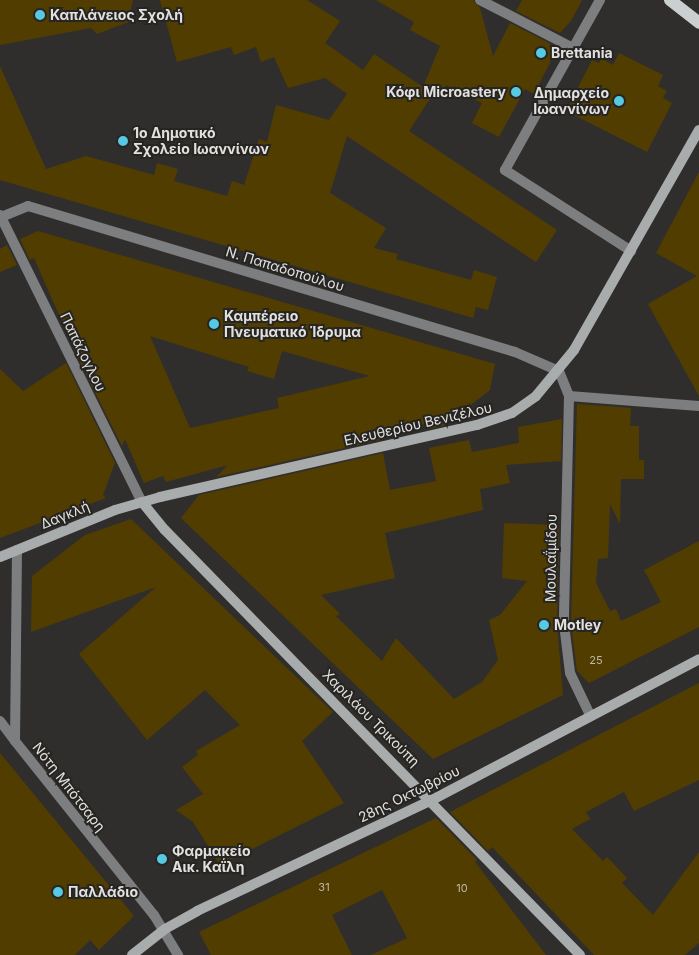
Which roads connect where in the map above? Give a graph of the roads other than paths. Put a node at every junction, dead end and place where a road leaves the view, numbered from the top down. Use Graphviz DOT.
graph roads {
  1 [pos="480,0"];
  2 [pos="600,0"];
  3 [pos="670,0"];
  4 [pos="699,23"];
  5 [pos="573,48"];
  6 [pos="699,130"];
  7 [pos="0,216"];
  8 [pos="631,251"];
  9 [pos="559,370"];
  10 [pos="569,396"];
  11 [pos="699,406"];
  12 [pos="142,502"];
  13 [pos="18,550"];
  14 [pos="0,556"];
  15 [pos="699,658"];
  16 [pos="590,716"];
  17 [pos="0,722"];
  18 [pos="15,741"];
  19 [pos="432,800"];
  20 [pos="165,929"];
  21 [pos="132,955"];
  22 [pos="178,955"];
  23 [pos="580,955"];
  1 -- 5 [label="street"];
  2 -- 5 [label="street"];
  3 -- 4 [label="main road"];
  5 -- 8 [label="street"];
  6 -- 8 [label="main road, Ελευθερίου Βενιζέλου"];
  7 -- 9 [label="street, Ν. Παπαδοπούλου"];
  7 -- 12 [label="street, Παπάζογλου"];
  8 -- 9 [label="main road, Ελευθερίου Βενιζέλου"];
  9 -- 10 [label="street"];
  9 -- 12 [label="main road, Ελευθερίου Βενιζέλου"];
  10 -- 11 [label="street"];
  10 -- 16 [label="street, Μουλαΐμίδου"];
  12 -- 13 [label="main road, Δαγκλή"];
  12 -- 19 [label="main road, Χαριλάου Τρικούπη"];
  13 -- 14 [label="main road, Δαγκλή"];
  13 -- 18 [label="street, Νότη Μπότσαρη"];
  15 -- 16 [label="main road, 28ης Οκτωβρίου"];
  16 -- 19 [label="main road, 28ης Οκτωβρίου"];
  17 -- 18 [label="street"];
  18 -- 20 [label="street, Νότη Μπότσαρη"];
  19 -- 20 [label="main road, 28ης Οκτωβρίου"];
  19 -- 23 [label="main road, Χαριλάου Τρικούπη"];
  20 -- 21 [label="main road, 28ης Οκτωβρίου"];
  20 -- 22 [label="street, Νότη Μπότσαρη"];
}
